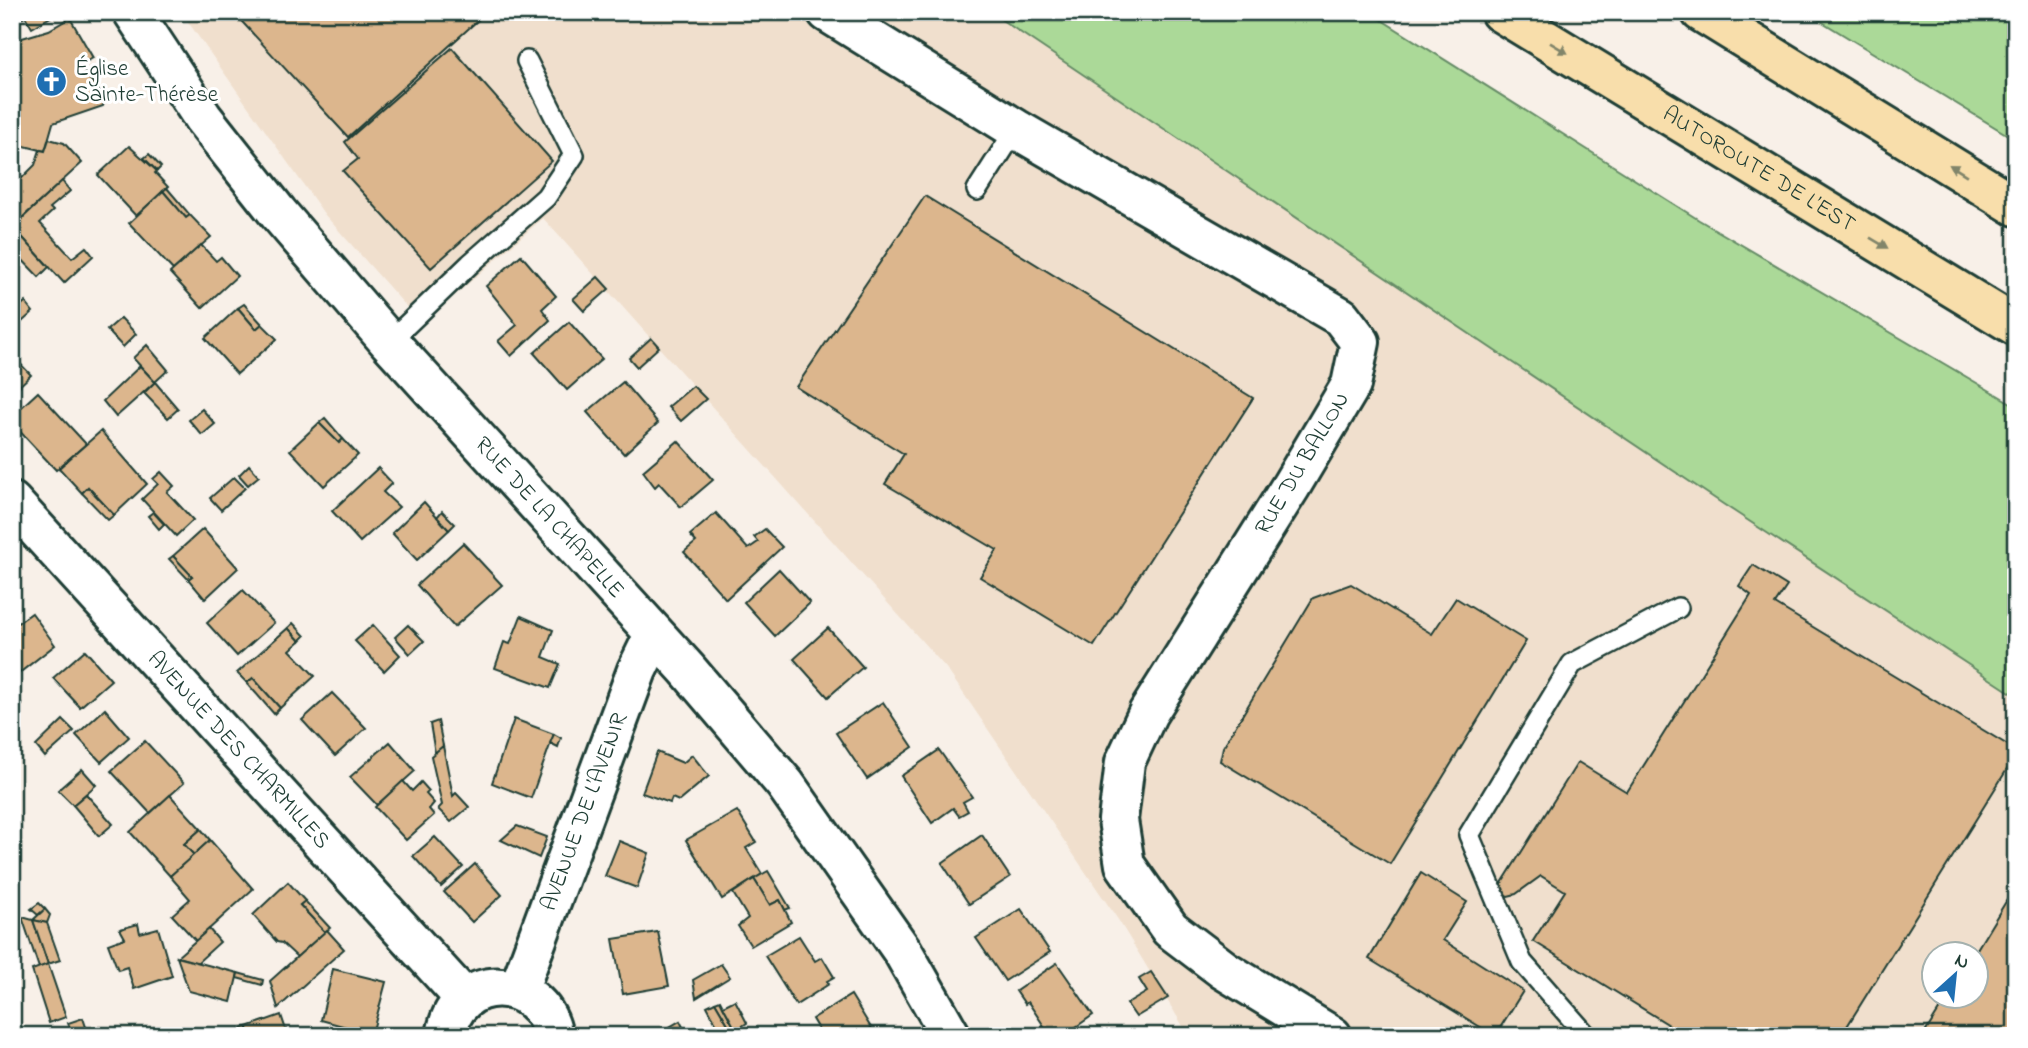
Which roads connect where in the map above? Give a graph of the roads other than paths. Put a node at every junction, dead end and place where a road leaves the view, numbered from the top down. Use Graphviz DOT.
graph roads {
  1 [pos="827,12"];
  2 [pos="1500,12"];
  3 [pos="1700,12"];
  4 [pos="145,17"];
  5 [pos="527,61"];
  6 [pos="1016,129"];
  7 [pos="976,190"];
  8 [pos="2016,206"];
  9 [pos="2016,326"];
  10 [pos="389,342"];
  11 [pos="12,502"];
  12 [pos="1678,608"];
  13 [pos="654,635"];
  14 [pos="519,991"];
  15 [pos="465,999"];
  16 [pos="446,1036"];
  17 [pos="553,1036"];
  18 [pos="951,1036"];
  19 [pos="1332,1036"];
  20 [pos="1587,1036"];
  1 -- 6 [label="street, RUE DU BALLON"];
  2 -- 9 [label="highway, AUTOROUTE DE L’EST, one-way"];
  8 -- 3 [label="highway, one-way"];
  4 -- 10 [label="street, RUE DE LA CHAPELLE"];
  5 -- 10 [label="lane"];
  6 -- 7 [label="lane"];
  6 -- 19 [label="street, RUE DU BALLON"];
  10 -- 13 [label="street, RUE DE LA CHAPELLE"];
  11 -- 15 [label="street, AVENUE DES CHARMILLES"];
  12 -- 20 [label="lane"];
  13 -- 14 [label="street, AVENUE DE L’AVENIR"];
  13 -- 18 [label="street, RUE DE LA CHAPELLE"];
  14 -- 15 [label="street"];
  14 -- 17 [label="street"];
  15 -- 16 [label="street"];
}
